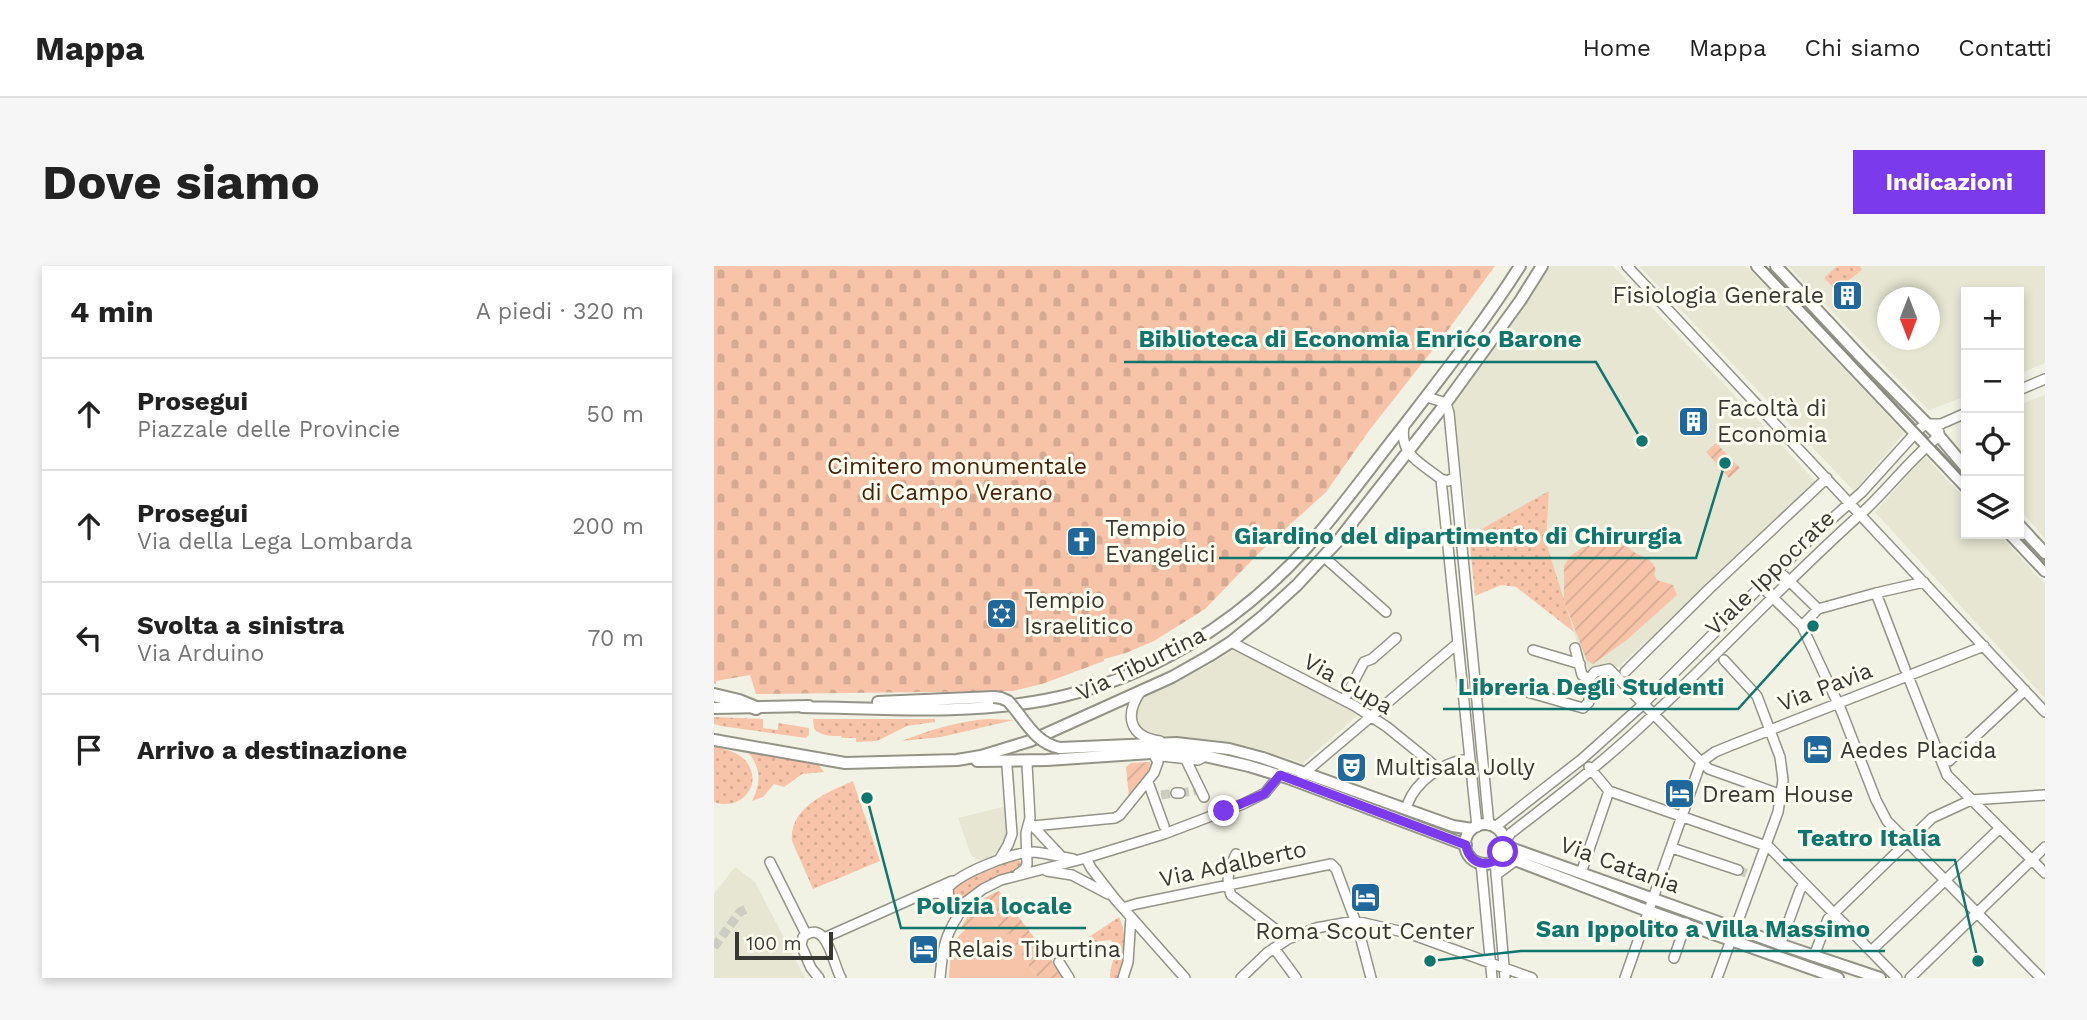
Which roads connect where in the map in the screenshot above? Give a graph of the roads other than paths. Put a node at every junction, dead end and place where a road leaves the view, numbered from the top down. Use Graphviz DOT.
graph roads {
  1 [pos="1520,266"];
  2 [pos="1542,266"];
  3 [pos="1627,266"];
  4 [pos="1757,266"];
  5 [pos="1776,266"];
  6 [pos="2045,379"];
  7 [pos="2024,388"];
  8 [pos="1427,397"];
  9 [pos="1446,403"];
  10 [pos="1961,415"];
  11 [pos="1405,424"];
  12 [pos="1927,424"];
  13 [pos="1941,424"];
  14 [pos="1916,433"];
  15 [pos="1939,436"];
  16 [pos="1927,445"];
  17 [pos="1407,452"];
  18 [pos="1961,462"];
  19 [pos="1455,477"];
  20 [pos="1827,478"];
  21 [pos="1441,479"];
  22 [pos="1961,482"];
  23 [pos="1850,503"];
  24 [pos="1860,514"];
  25 [pos="2024,530"];
  26 [pos="2015,539"];
  27 [pos="2045,553"];
  28 [pos="1324,557"];
  29 [pos="1778,570"];
  30 [pos="2045,571"];
  31 [pos="1789,580"];
  32 [pos="1924,582"];
  33 [pos="1761,586"];
  34 [pos="1876,593"];
  35 [pos="1772,596"];
  36 [pos="1468,609"];
  37 [pos="1818,609"];
  38 [pos="1455,610"];
  39 [pos="1386,612"];
  40 [pos="1802,626"];
  41 [pos="1396,638"];
  42 [pos="1231,642"];
  43 [pos="1458,643"];
  44 [pos="1984,646"];
  45 [pos="1576,648"];
  46 [pos="1533,650"];
  47 [pos="1724,660"];
  48 [pos="1580,664"];
  49 [pos="1625,671"];
  50 [pos="1906,672"];
  51 [pos="1589,679"];
  52 [pos="1512,686"];
  53 [pos="1142,690"];
  54 [pos="2025,690"];
  55 [pos="714,695"];
  56 [pos="1344,700"];
  57 [pos="1838,703"];
  58 [pos="1643,704"];
  59 [pos="802,707"];
  60 [pos="714,708"];
  61 [pos="756,708"];
  62 [pos="2045,712"];
  63 [pos="1653,715"];
  64 [pos="1372,716"];
  65 [pos="1769,730"];
  66 [pos="714,740"];
  67 [pos="1176,743"];
  68 [pos="1482,749"];
  69 [pos="1203,750"];
  70 [pos="1469,750"];
  71 [pos="1153,753"];
  72 [pos="1582,759"];
  73 [pos="957,760"];
  74 [pos="1464,760"];
  75 [pos="1949,761"];
  76 [pos="1186,762"];
  77 [pos="1701,762"];
  78 [pos="1027,764"];
  79 [pos="1007,766"];
  80 [pos="1440,769"];
  81 [pos="1591,769"];
  82 [pos="1283,771"];
  83 [pos="1027,775"];
  84 [pos="1008,777"];
  85 [pos="1300,777"];
  86 [pos="1148,782"];
  87 [pos="1609,791"];
  88 [pos="1782,795"];
  89 [pos="2045,795"];
  90 [pos="1204,797"];
  91 [pos="1972,800"];
  92 [pos="1408,803"];
  93 [pos="1475,813"];
  94 [pos="1682,816"];
  95 [pos="1031,824"];
  96 [pos="1164,826"];
  97 [pos="1492,826"];
  98 [pos="1456,827"];
  99 [pos="1475,828"];
  100 [pos="2000,828"];
  101 [pos="1906,841"];
  102 [pos="1466,845"];
  103 [pos="1766,845"];
  104 [pos="1504,847"];
  105 [pos="2045,847"];
  106 [pos="1672,848"];
  107 [pos="1027,853"];
  108 [pos="1236,854"];
  109 [pos="1062,857"];
  110 [pos="1519,857"];
  111 [pos="1082,859"];
  112 [pos="999,860"];
  113 [pos="2031,860"];
  114 [pos="770,862"];
  115 [pos="1481,863"];
  116 [pos="1738,870"];
  117 [pos="1035,871"];
  118 [pos="1581,873"];
  119 [pos="2045,873"];
  120 [pos="1496,875"];
  121 [pos="1010,877"];
  122 [pos="957,879"];
  123 [pos="1946,881"];
  124 [pos="1804,884"];
  125 [pos="1230,890"];
  126 [pos="924,894"];
  127 [pos="949,898"];
  128 [pos="1653,899"];
  129 [pos="1115,900"];
  130 [pos="966,903"];
  131 [pos="1123,908"];
  132 [pos="1649,911"];
  133 [pos="1977,912"];
  134 [pos="1833,913"];
  135 [pos="1130,917"];
  136 [pos="1355,920"];
  137 [pos="1686,923"];
  138 [pos="806,934"];
  139 [pos="1734,934"];
  140 [pos="824,939"];
  141 [pos="1288,939"];
  142 [pos="1780,944"];
  143 [pos="1274,948"];
  144 [pos="1871,951"];
  145 [pos="1814,956"];
  146 [pos="1674,958"];
  147 [pos="1059,962"];
  148 [pos="1490,963"];
  149 [pos="835,967"];
  150 [pos="1505,973"];
  151 [pos="818,976"];
  152 [pos="841,978"];
  153 [pos="940,978"];
  154 [pos="1069,978"];
  155 [pos="1123,978"];
  156 [pos="1185,978"];
  157 [pos="1241,978"];
  158 [pos="1296,978"];
  159 [pos="1371,978"];
  160 [pos="1492,978"];
  161 [pos="1532,978"];
  162 [pos="1625,978"];
  163 [pos="1717,978"];
  164 [pos="1838,978"];
  165 [pos="1880,978"];
  166 [pos="1897,978"];
  167 [pos="1910,978"];
  168 [pos="2041,978"];
  1 -- 8 [label="main road, Via Tiburtina"];
  2 -- 9 [label="main road, Via Tiburtina"];
  3 -- 20 [label="street"];
  4 -- 14 [label="main road"];
  5 -- 12 [label="main road"];
  6 -- 7 [label="street"];
  8 -- 9 [label="street"];
  8 -- 11 [label="main road, Via Tiburtina"];
  9 -- 17 [label="main road, Via Tiburtina"];
  9 -- 19 [label="street"];
  10 -- 13 [label="street"];
  11 -- 17 [label="street"];
  11 -- 59 [label="main road, Via Tiburtina"];
  12 -- 13 [label="street"];
  12 -- 14 [label="street, Viale Ippocrate"];
  12 -- 15 [label="main road"];
  13 -- 15 [label="street"];
  14 -- 16 [label="main road"];
  14 -- 23 [label="street, Viale Ippocrate"];
  15 -- 16 [label="street, Viale Ippocrate"];
  15 -- 18 [label="main road"];
  16 -- 22 [label="main road"];
  16 -- 24 [label="street, Viale Ippocrate"];
  17 -- 21 [label="street"];
  17 -- 28 [label="main road, Via Tiburtina"];
  19 -- 21 [label="street"];
  19 -- 36 [label="street"];
  20 -- 23 [label="street"];
  20 -- 49 [label="street"];
  21 -- 38 [label="street"];
  23 -- 24 [label="street"];
  23 -- 29 [label="street, Viale Ippocrate"];
  24 -- 31 [label="street, Viale Ippocrate"];
  24 -- 32 [label="street"];
  25 -- 27 [label="main road"];
  26 -- 30 [label="main road"];
  28 -- 39 [label="street"];
  28 -- 42 [label="main road, Via Tiburtina"];
  29 -- 31 [label="street"];
  29 -- 33 [label="street, Viale Ippocrate"];
  31 -- 35 [label="street, Viale Ippocrate"];
  31 -- 37 [label="street"];
  32 -- 34 [label="street"];
  32 -- 44 [label="street"];
  33 -- 35 [label="street"];
  33 -- 58 [label="street, Viale Ippocrate"];
  34 -- 37 [label="street"];
  34 -- 50 [label="street"];
  35 -- 40 [label="street"];
  35 -- 63 [label="street, Viale Ippocrate"];
  36 -- 38 [label="street"];
  36 -- 68 [label="street"];
  37 -- 40 [label="street"];
  38 -- 43 [label="street"];
  40 -- 57 [label="street"];
  41 -- 56 [label="street"];
  42 -- 53 [label="main road, Via Tiburtina"];
  42 -- 56 [label="street, Via Cupa"];
  43 -- 64 [label="street"];
  43 -- 70 [label="street"];
  44 -- 50 [label="street, Via Pavia"];
  44 -- 54 [label="street"];
  45 -- 48 [label="street"];
  46 -- 48 [label="street"];
  47 -- 65 [label="street"];
  48 -- 51 [label="street"];
  50 -- 57 [label="street, Via Pavia"];
  50 -- 91 [label="street"];
  51 -- 52 [label="street"];
  51 -- 58 [label="street"];
  53 -- 67 [label="street"];
  53 -- 73 [label="main road, Via Tiburtina"];
  54 -- 62 [label="street"];
  54 -- 75 [label="street"];
  55 -- 61 [label="highway"];
  56 -- 64 [label="street, Via Cupa"];
  57 -- 65 [label="street, Via Pavia"];
  57 -- 101 [label="street"];
  58 -- 63 [label="street"];
  58 -- 72 [label="street, Viale Ippocrate"];
  59 -- 61 [label="main road, Via Tiburtina"];
  59 -- 67 [label="main road, Via Tiburtina, bridge"];
  60 -- 61 [label="main road, Via Tiburtina"];
  63 -- 77 [label="street"];
  63 -- 81 [label="street, Viale Ippocrate"];
  64 -- 80 [label="street, Via Cupa"];
  64 -- 85 [label="street"];
  65 -- 77 [label="street, Via Pavia"];
  65 -- 88 [label="street"];
  66 -- 73 [label="main road, Via Tiburtina"];
  67 -- 69 [label="main road"];
  68 -- 70 [label="street"];
  68 -- 97 [label="street"];
  69 -- 71 [label="main road"];
  69 -- 82 [label="main road"];
  70 -- 93 [label="street"];
  71 -- 73 [label="main road"];
  71 -- 86 [label="street"];
  72 -- 81 [label="street"];
  72 -- 97 [label="street, Viale Ippocrate"];
  74 -- 80 [label="street"];
  76 -- 90 [label="street"];
  77 -- 88 [label="street"];
  77 -- 94 [label="street"];
  78 -- 83 [label="street"];
  79 -- 84 [label="street"];
  80 -- 92 [label="street"];
  81 -- 87 [label="street"];
  81 -- 104 [label="street, Viale Ippocrate"];
  82 -- 85 [label="main road"];
  82 -- 111 [label="street"];
  83 -- 84 [label="street"];
  83 -- 95 [label="street"];
  84 -- 112 [label="street"];
  85 -- 98 [label="main road"];
  85 -- 102 [label="main road"];
  86 -- 95 [label="street"];
  86 -- 96 [label="street"];
  87 -- 94 [label="street"];
  87 -- 118 [label="street"];
  88 -- 103 [label="street"];
  89 -- 91 [label="street"];
  91 -- 100 [label="street"];
  91 -- 101 [label="street"];
  93 -- 98 [label="street"];
  93 -- 99 [label="street"];
  94 -- 103 [label="street"];
  94 -- 106 [label="street"];
  95 -- 107 [label="street"];
  95 -- 109 [label="street"];
  97 -- 99 [label="main road"];
  97 -- 104 [label="main road"];
  98 -- 99 [label="main road"];
  99 -- 102 [label="main road"];
  100 -- 113 [label="street"];
  100 -- 123 [label="street"];
  101 -- 123 [label="street"];
  101 -- 134 [label="street"];
  102 -- 115 [label="main road"];
  103 -- 124 [label="street"];
  103 -- 139 [label="street"];
  104 -- 110 [label="main road, Via Catania"];
  104 -- 110 [label="street"];
  104 -- 115 [label="main road"];
  104 -- 120 [label="street"];
  105 -- 113 [label="street"];
  106 -- 116 [label="street"];
  106 -- 128 [label="street"];
  107 -- 109 [label="street"];
  107 -- 112 [label="street"];
  107 -- 121 [label="street"];
  108 -- 125 [label="street"];
  109 -- 111 [label="street"];
  110 -- 118 [label="main road, Via Catania"];
  110 -- 120 [label="street"];
  110 -- 132 [label="main road, Via Catania"];
  111 -- 117 [label="street"];
  111 -- 129 [label="street"];
  112 -- 122 [label="street"];
  113 -- 119 [label="street"];
  113 -- 133 [label="street"];
  114 -- 138 [label="street"];
  115 -- 148 [label="street"];
  117 -- 121 [label="street"];
  117 -- 129 [label="street"];
  118 -- 128 [label="main road, Via Catania"];
  120 -- 150 [label="street"];
  121 -- 130 [label="street"];
  122 -- 126 [label="street"];
  122 -- 127 [label="street"];
  123 -- 133 [label="street"];
  123 -- 144 [label="street"];
  124 -- 134 [label="street"];
  124 -- 142 [label="street"];
  125 -- 131 [label="street, Via Adalberto"];
  125 -- 136 [label="street, Via Adalberto"];
  125 -- 141 [label="street"];
  126 -- 127 [label="street"];
  126 -- 140 [label="street"];
  127 -- 130 [label="street"];
  128 -- 132 [label="street"];
  128 -- 139 [label="main road, Via Catania"];
  129 -- 131 [label="street"];
  130 -- 153 [label="street"];
  131 -- 135 [label="street"];
  132 -- 137 [label="main road, Via Catania"];
  132 -- 162 [label="street"];
  133 -- 167 [label="street"];
  133 -- 168 [label="street"];
  134 -- 144 [label="street"];
  134 -- 145 [label="street"];
  135 -- 155 [label="street"];
  135 -- 156 [label="street"];
  136 -- 141 [label="street"];
  136 -- 148 [label="street"];
  136 -- 159 [label="street"];
  137 -- 139 [label="main road, Via Catania"];
  137 -- 146 [label="street"];
  138 -- 140 [label="street"];
  138 -- 151 [label="street"];
  139 -- 142 [label="main road, Via Catania"];
  139 -- 163 [label="street"];
  139 -- 164 [label="main road, Via Catania"];
  140 -- 149 [label="street"];
  141 -- 143 [label="street"];
  142 -- 145 [label="main road, Via Catania"];
  143 -- 157 [label="street"];
  143 -- 158 [label="street"];
  144 -- 166 [label="street"];
  145 -- 165 [label="main road, Via Catania"];
  147 -- 154 [label="street"];
  148 -- 150 [label="street"];
  148 -- 160 [label="street"];
  149 -- 151 [label="street"];
  149 -- 152 [label="street"];
  150 -- 161 [label="street"];
}
